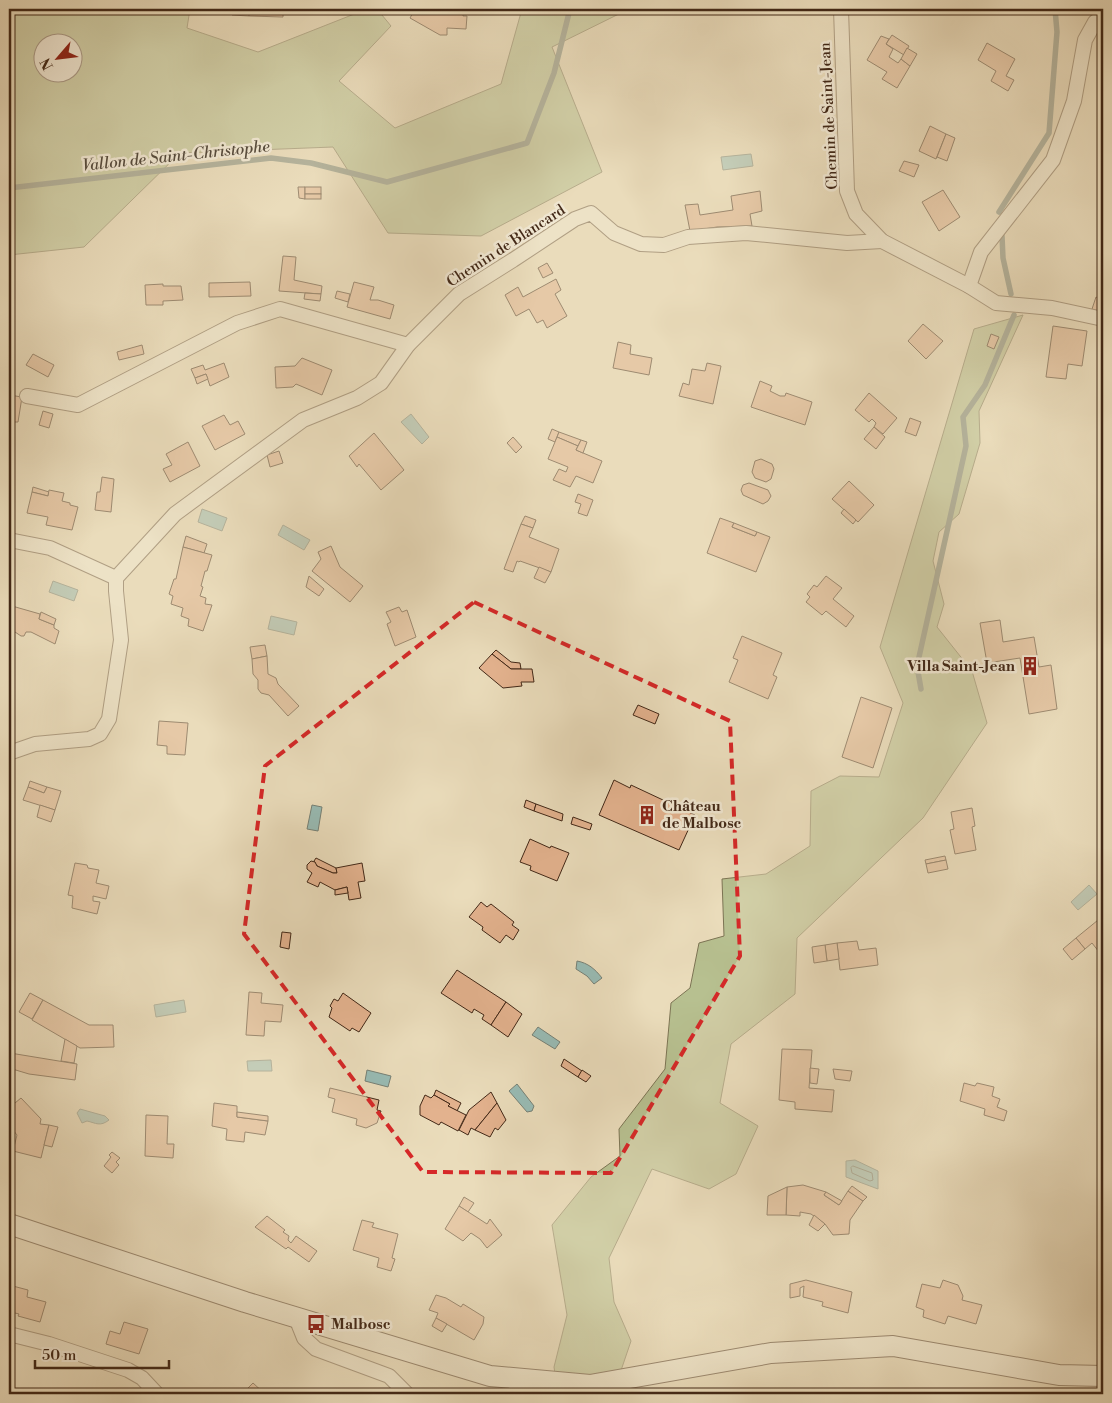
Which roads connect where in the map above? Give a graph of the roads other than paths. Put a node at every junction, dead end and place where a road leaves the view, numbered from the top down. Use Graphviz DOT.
graph roads {
  1 [pos="841,9"];
  2 [pos="1103,16"];
  3 [pos="882,241"];
  4 [pos="969,286"];
  5 [pos="1103,319"];
  6 [pos="408,345"];
  7 [pos="27,396"];
  8 [pos="9,540"];
  9 [pos="116,578"];
  10 [pos="9,753"];
  11 [pos="9,1224"];
  12 [pos="296,1318"];
  13 [pos="9,1334"];
  14 [pos="1103,1376"];
  15 [pos="157,1394"];
  16 [pos="407,1394"];
  1 -- 3 [label="street, Chemin de Saint-Jean"];
  2 -- 4 [label="street"];
  3 -- 4 [label="street, Chemin de Saint-Jean"];
  3 -- 6 [label="street, Chemin de Blancard"];
  4 -- 5 [label="street, Chemin de Saint-Jean"];
  6 -- 7 [label="street"];
  6 -- 9 [label="street, Chemin de Blancard"];
  8 -- 9 [label="street"];
  9 -- 10 [label="street"];
  11 -- 12 [label="main road"];
  12 -- 14 [label="main road"];
  12 -- 16 [label="street"];
  13 -- 15 [label="street"];
}
